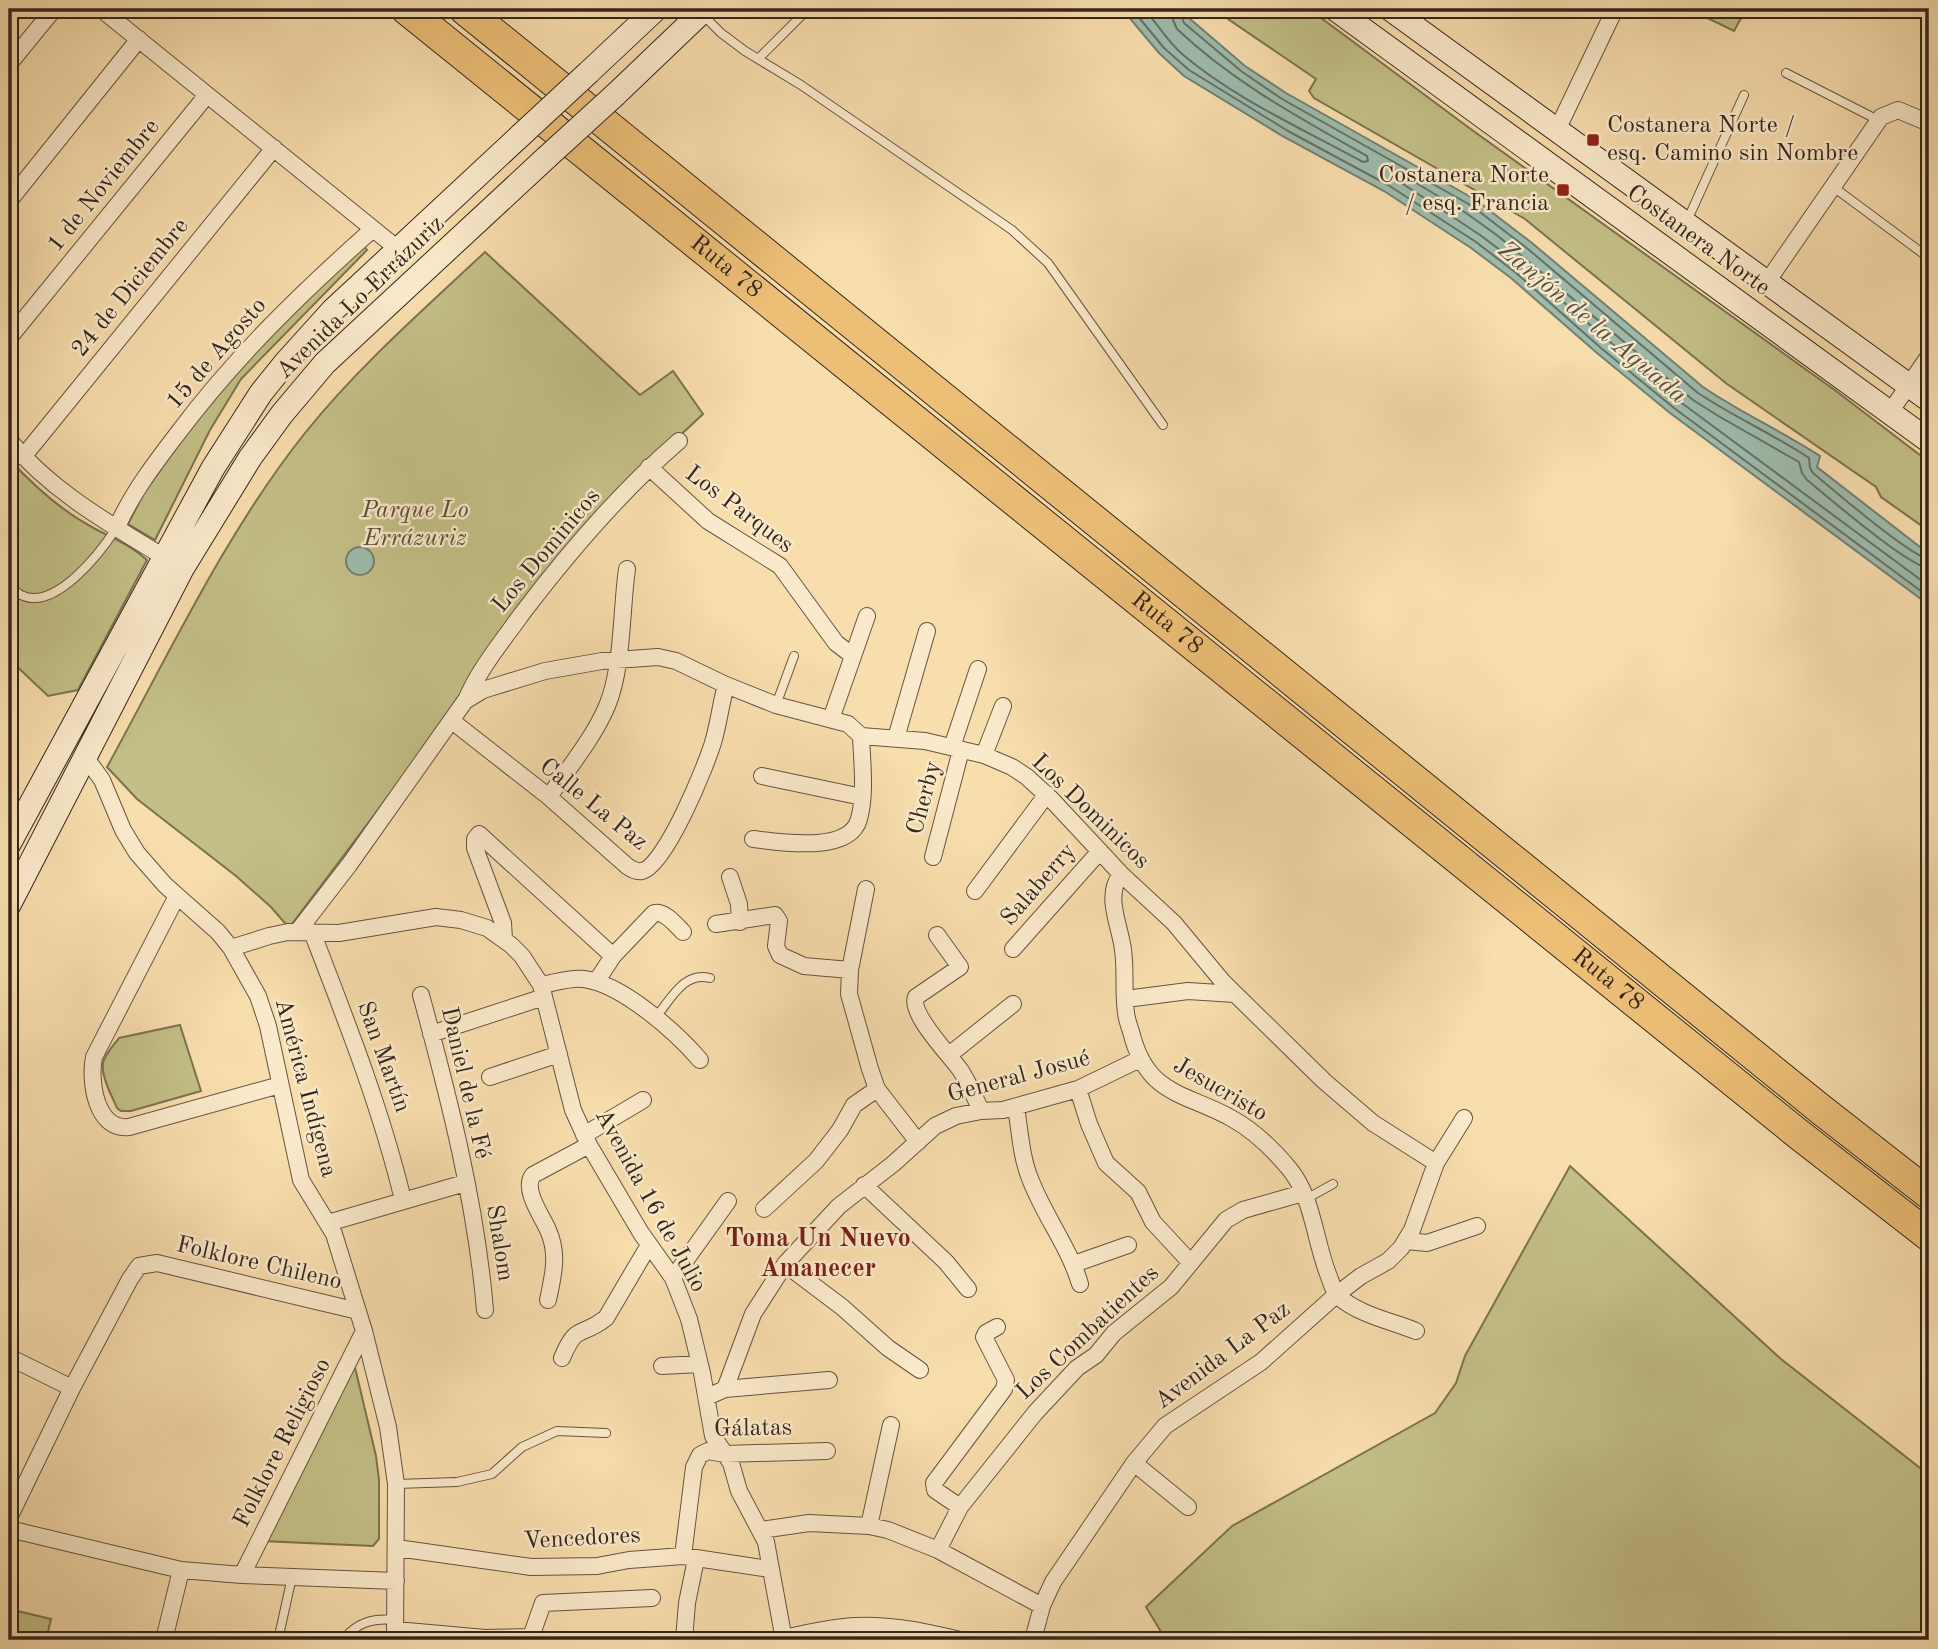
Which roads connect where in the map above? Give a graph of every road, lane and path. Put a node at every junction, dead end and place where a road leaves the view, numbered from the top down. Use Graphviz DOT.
graph roads {
  1 [pos="54,9"];
  2 [pos="102,9"];
  3 [pos="406,9"];
  4 [pos="464,9"];
  5 [pos="656,9"];
  6 [pos="808,9"];
  7 [pos="1335,9"];
  8 [pos="1615,9"];
  9 [pos="1393,10"];
  10 [pos="703,11"];
  11 [pos="139,39"];
  12 [pos="758,59"];
  13 [pos="9,64"];
  14 [pos="1786,73"];
  15 [pos="207,94"];
  16 [pos="1744,95"];
  17 [pos="1878,120"];
  18 [pos="1929,123"];
  19 [pos="1557,130"];
  20 [pos="274,148"];
  21 [pos="1832,186"];
  22 [pos="9,201"];
  23 [pos="1686,223"];
  24 [pos="373,229"];
  25 [pos="398,249"];
  26 [pos="1929,258"];
  27 [pos="1767,282"];
  28 [pos="9,338"];
  29 [pos="1929,356"];
  30 [pos="1909,385"];
  31 [pos="1929,400"];
  32 [pos="1890,412"];
  33 [pos="1163,425"];
  34 [pos="9,440"];
  35 [pos="679,441"];
  36 [pos="1929,441"];
  37 [pos="23,457"];
  38 [pos="649,467"];
  39 [pos="117,527"];
  40 [pos="164,557"];
  41 [pos="627,569"];
  42 [pos="9,584"];
  43 [pos="867,616"];
  44 [pos="927,631"];
  45 [pos="794,656"];
  46 [pos="853,656"];
  47 [pos="618,659"];
  48 [pos="978,669"];
  49 [pos="726,685"];
  50 [pos="465,701"];
  51 [pos="776,705"];
  52 [pos="1003,706"];
  53 [pos="831,719"];
  54 [pos="452,721"];
  55 [pos="861,736"];
  56 [pos="895,738"];
  57 [pos="956,749"];
  58 [pos="984,755"];
  59 [pos="86,758"];
  60 [pos="762,776"];
  61 [pos="1046,794"];
  62 [pos="549,797"];
  63 [pos="862,797"];
  64 [pos="753,839"];
  65 [pos="9,844"];
  66 [pos="1100,851"];
  67 [pos="933,858"];
  68 [pos="1121,874"];
  69 [pos="730,877"];
  70 [pos="866,889"];
  71 [pos="975,891"];
  72 [pos="177,896"];
  73 [pos="9,905"];
  74 [pos="740,922"];
  75 [pos="716,924"];
  76 [pos="305,932"];
  77 [pos="683,932"];
  78 [pos="937,935"];
  79 [pos="504,939"];
  80 [pos="231,948"];
  81 [pos="1013,949"];
  82 [pos="613,956"];
  83 [pos="850,970"];
  84 [pos="710,978"];
  85 [pos="596,982"];
  86 [pos="542,991"];
  87 [pos="1235,994"];
  88 [pos="421,995"];
  89 [pos="1126,999"];
  90 [pos="1013,1004"];
  91 [pos="656,1017"];
  92 [pos="431,1034"];
  93 [pos="559,1055"];
  94 [pos="949,1055"];
  95 [pos="1140,1059"];
  96 [pos="700,1060"];
  97 [pos="490,1077"];
  98 [pos="280,1085"];
  99 [pos="877,1089"];
  100 [pos="1078,1089"];
  101 [pos="643,1100"];
  102 [pos="1016,1107"];
  103 [pos="981,1111"];
  104 [pos="1464,1118"];
  105 [pos="586,1140"];
  106 [pos="918,1142"];
  107 [pos="1436,1163"];
  108 [pos="465,1183"];
  109 [pos="1333,1184"];
  110 [pos="864,1185"];
  111 [pos="1929,1194"];
  112 [pos="1304,1196"];
  113 [pos="403,1199"];
  114 [pos="728,1201"];
  115 [pos="764,1209"];
  116 [pos="328,1223"];
  117 [pos="1477,1226"];
  118 [pos="1929,1236"];
  119 [pos="1406,1241"];
  120 [pos="649,1245"];
  121 [pos="1128,1245"];
  122 [pos="1190,1262"];
  123 [pos="785,1264"];
  124 [pos="1074,1264"];
  125 [pos="673,1278"];
  126 [pos="1080,1284"];
  127 [pos="968,1289"];
  128 [pos="1336,1295"];
  129 [pos="548,1300"];
  130 [pos="485,1310"];
  131 [pos="358,1311"];
  132 [pos="997,1327"];
  133 [pos="364,1331"];
  134 [pos="1416,1331"];
  135 [pos="9,1357"];
  136 [pos="562,1358"];
  137 [pos="700,1364"];
  138 [pos="662,1366"];
  139 [pos="920,1370"];
  140 [pos="830,1380"];
  141 [pos="72,1388"];
  142 [pos="725,1389"];
  143 [pos="707,1397"];
  144 [pos="891,1425"];
  145 [pos="606,1433"];
  146 [pos="827,1451"];
  147 [pos="725,1454"];
  148 [pos="1134,1463"];
  149 [pos="396,1484"];
  150 [pos="960,1507"];
  151 [pos="1188,1507"];
  152 [pos="9,1518"];
  153 [pos="869,1526"];
  154 [pos="9,1529"];
  155 [pos="761,1530"];
  156 [pos="397,1548"];
  157 [pos="938,1550"];
  158 [pos="689,1557"];
  159 [pos="769,1569"];
  160 [pos="181,1570"];
  161 [pos="242,1575"];
  162 [pos="292,1577"];
  163 [pos="396,1581"];
  164 [pos="652,1598"];
  165 [pos="1042,1606"];
  166 [pos="396,1630"];
  167 [pos="784,1639"];
  168 [pos="164,1640"];
  169 [pos="278,1640"];
  170 [pos="343,1640"];
  171 [pos="684,1640"];
  172 [pos="960,1640"];
  173 [pos="1033,1640"];
  1 -- 13 [label="street"];
  2 -- 11 [label="street"];
  3 -- 118 [label="highway, Ruta 78"];
  4 -- 111 [label="highway, Ruta 78"];
  5 -- 25 [label="main road, Avenida Lo Errázuriz, bridge"];
  6 -- 12 [label="lane"];
  7 -- 32 [label="main road, Costanera Norte"];
  8 -- 19 [label="street"];
  9 -- 19 [label="main road, Costanera Norte"];
  10 -- 12 [label="lane"];
  10 -- 59 [label="main road, Avenida Lo Errázuriz, bridge"];
  11 -- 15 [label="street"];
  11 -- 22 [label="street"];
  12 -- 33 [label="lane"];
  14 -- 17 [label="lane"];
  15 -- 20 [label="street"];
  15 -- 28 [label="street, 1 de Noviembre"];
  16 -- 23 [label="lane"];
  17 -- 18 [label="street"];
  17 -- 21 [label="street"];
  19 -- 23 [label="main road, Costanera Norte"];
  20 -- 24 [label="street"];
  20 -- 37 [label="street, 24 de Diciembre"];
  21 -- 26 [label="lane"];
  21 -- 27 [label="street"];
  23 -- 27 [label="main road, Costanera Norte"];
  24 -- 25 [label="street"];
  24 -- 39 [label="street, 15 de Agosto"];
  25 -- 40 [label="main road, Avenida Lo Errázuriz"];
  27 -- 30 [label="main road, Costanera Norte"];
  29 -- 30 [label="street"];
  30 -- 31 [label="main road, Costanera Norte"];
  30 -- 32 [label="street"];
  32 -- 36 [label="main road, Costanera Norte"];
  34 -- 37 [label="street"];
  35 -- 38 [label="street, Los Dominicos"];
  37 -- 39 [label="street"];
  38 -- 46 [label="street, Los Parques"];
  38 -- 50 [label="street, Los Dominicos"];
  39 -- 40 [label="street"];
  39 -- 42 [label="lane"];
  40 -- 65 [label="main road, Avenida Lo Errázuriz"];
  41 -- 47 [label="street"];
  43 -- 46 [label="street"];
  44 -- 56 [label="street"];
  45 -- 51 [label="lane"];
  46 -- 53 [label="street"];
  47 -- 49 [label="street, Los Dominicos"];
  47 -- 50 [label="street, Los Dominicos"];
  47 -- 62 [label="street"];
  48 -- 57 [label="street, Cherby"];
  49 -- 51 [label="street, Los Dominicos"];
  49 -- 62 [label="street, Calle La Paz"];
  50 -- 54 [label="street, Los Dominicos"];
  51 -- 53 [label="street, Los Dominicos"];
  52 -- 58 [label="street"];
  53 -- 55 [label="street, Los Dominicos"];
  54 -- 62 [label="street, Calle La Paz"];
  54 -- 76 [label="street, Los Dominicos"];
  55 -- 56 [label="street, Los Dominicos"];
  55 -- 63 [label="street"];
  56 -- 57 [label="street, Los Dominicos"];
  57 -- 58 [label="street, Los Dominicos"];
  57 -- 67 [label="street, Cherby"];
  58 -- 61 [label="street, Los Dominicos"];
  59 -- 72 [label="street, América Indígena"];
  59 -- 73 [label="main road, Avenida Lo Errázuriz"];
  60 -- 63 [label="street"];
  61 -- 66 [label="street, Los Dominicos"];
  61 -- 71 [label="street"];
  63 -- 64 [label="street"];
  66 -- 68 [label="street, Los Dominicos"];
  66 -- 81 [label="street, Salaberry"];
  68 -- 87 [label="street, Los Dominicos"];
  68 -- 89 [label="street, Jesucristo"];
  69 -- 74 [label="street"];
  70 -- 83 [label="street"];
  72 -- 80 [label="street, América Indígena"];
  72 -- 98 [label="street"];
  74 -- 75 [label="street"];
  74 -- 83 [label="street"];
  76 -- 79 [label="street, Avenida 16 de Julio"];
  76 -- 80 [label="street, Avenida 16 de Julio"];
  76 -- 113 [label="street, San Martín"];
  77 -- 82 [label="street"];
  78 -- 94 [label="street"];
  79 -- 82 [label="street"];
  79 -- 86 [label="street, Avenida 16 de Julio"];
  80 -- 98 [label="street, América Indígena"];
  82 -- 85 [label="street"];
  83 -- 99 [label="street"];
  84 -- 91 [label="lane"];
  85 -- 86 [label="street"];
  85 -- 91 [label="street"];
  86 -- 92 [label="street"];
  86 -- 93 [label="street, Avenida 16 de Julio"];
  87 -- 89 [label="street"];
  87 -- 107 [label="street, Los Dominicos"];
  88 -- 92 [label="street, Daniel de la Fé"];
  89 -- 95 [label="street, Jesucristo"];
  90 -- 94 [label="street"];
  91 -- 96 [label="street"];
  92 -- 108 [label="street, Daniel de la Fé"];
  93 -- 97 [label="street"];
  93 -- 105 [label="street, Avenida 16 de Julio"];
  94 -- 103 [label="street"];
  95 -- 100 [label="street, General Josué"];
  95 -- 112 [label="street, Jesucristo"];
  98 -- 116 [label="street, América Indígena"];
  99 -- 106 [label="street"];
  99 -- 115 [label="street"];
  100 -- 102 [label="street, General Josué"];
  100 -- 122 [label="street"];
  101 -- 105 [label="street"];
  102 -- 103 [label="street, General Josué"];
  102 -- 124 [label="street"];
  103 -- 106 [label="street, General Josué"];
  104 -- 107 [label="street, Avenida La Paz"];
  105 -- 120 [label="street, Avenida 16 de Julio"];
  105 -- 129 [label="street"];
  106 -- 110 [label="street, General Josué"];
  107 -- 119 [label="street, Avenida La Paz"];
  108 -- 113 [label="street"];
  108 -- 130 [label="street, Shalom"];
  109 -- 112 [label="lane"];
  110 -- 123 [label="street, General Josué"];
  110 -- 127 [label="street"];
  112 -- 122 [label="street, Los Combatientes"];
  112 -- 128 [label="street, Jesucristo"];
  113 -- 116 [label="street"];
  114 -- 125 [label="street"];
  116 -- 131 [label="street, América Indígena"];
  117 -- 119 [label="street"];
  119 -- 128 [label="street, Avenida La Paz"];
  120 -- 125 [label="street, Avenida 16 de Julio"];
  120 -- 136 [label="street"];
  121 -- 124 [label="street"];
  122 -- 150 [label="street, Los Combatientes"];
  123 -- 139 [label="street"];
  123 -- 142 [label="street, General Josué"];
  124 -- 126 [label="street"];
  125 -- 137 [label="street, Avenida 16 de Julio"];
  128 -- 134 [label="street"];
  128 -- 148 [label="street, Avenida La Paz"];
  131 -- 133 [label="street, América Indígena"];
  131 -- 141 [label="street, Folklore Chileno"];
  132 -- 150 [label="street"];
  133 -- 149 [label="street, América Indígena"];
  133 -- 161 [label="street, Folklore Religioso"];
  135 -- 141 [label="street"];
  137 -- 138 [label="street"];
  137 -- 143 [label="street, Avenida 16 de Julio"];
  140 -- 142 [label="street"];
  141 -- 152 [label="street, Folklore Chileno"];
  142 -- 143 [label="street"];
  143 -- 147 [label="street, Avenida 16 de Julio"];
  144 -- 153 [label="street"];
  145 -- 149 [label="lane"];
  146 -- 147 [label="street, Gálatas"];
  147 -- 155 [label="street, Avenida 16 de Julio"];
  147 -- 158 [label="street, Gálatas"];
  148 -- 151 [label="street"];
  148 -- 165 [label="street, Avenida La Paz"];
  149 -- 156 [label="street, América Indígena"];
  150 -- 157 [label="street, Los Combatientes"];
  153 -- 155 [label="street"];
  153 -- 157 [label="street"];
  154 -- 160 [label="street"];
  155 -- 159 [label="street, Avenida 16 de Julio"];
  156 -- 158 [label="street, Vencedores"];
  156 -- 163 [label="street, América Indígena"];
  157 -- 165 [label="street"];
  158 -- 159 [label="street, Vencedores"];
  158 -- 171 [label="street, Gálatas"];
  159 -- 167 [label="street, Avenida 16 de Julio"];
  160 -- 161 [label="street"];
  160 -- 168 [label="street"];
  161 -- 162 [label="street"];
  162 -- 163 [label="street"];
  162 -- 169 [label="lane"];
  163 -- 166 [label="street, América Indígena"];
  164 -- 166 [label="street"];
  165 -- 173 [label="street, Avenida La Paz"];
  166 -- 170 [label="lane"];
  167 -- 172 [label="street"];
}
